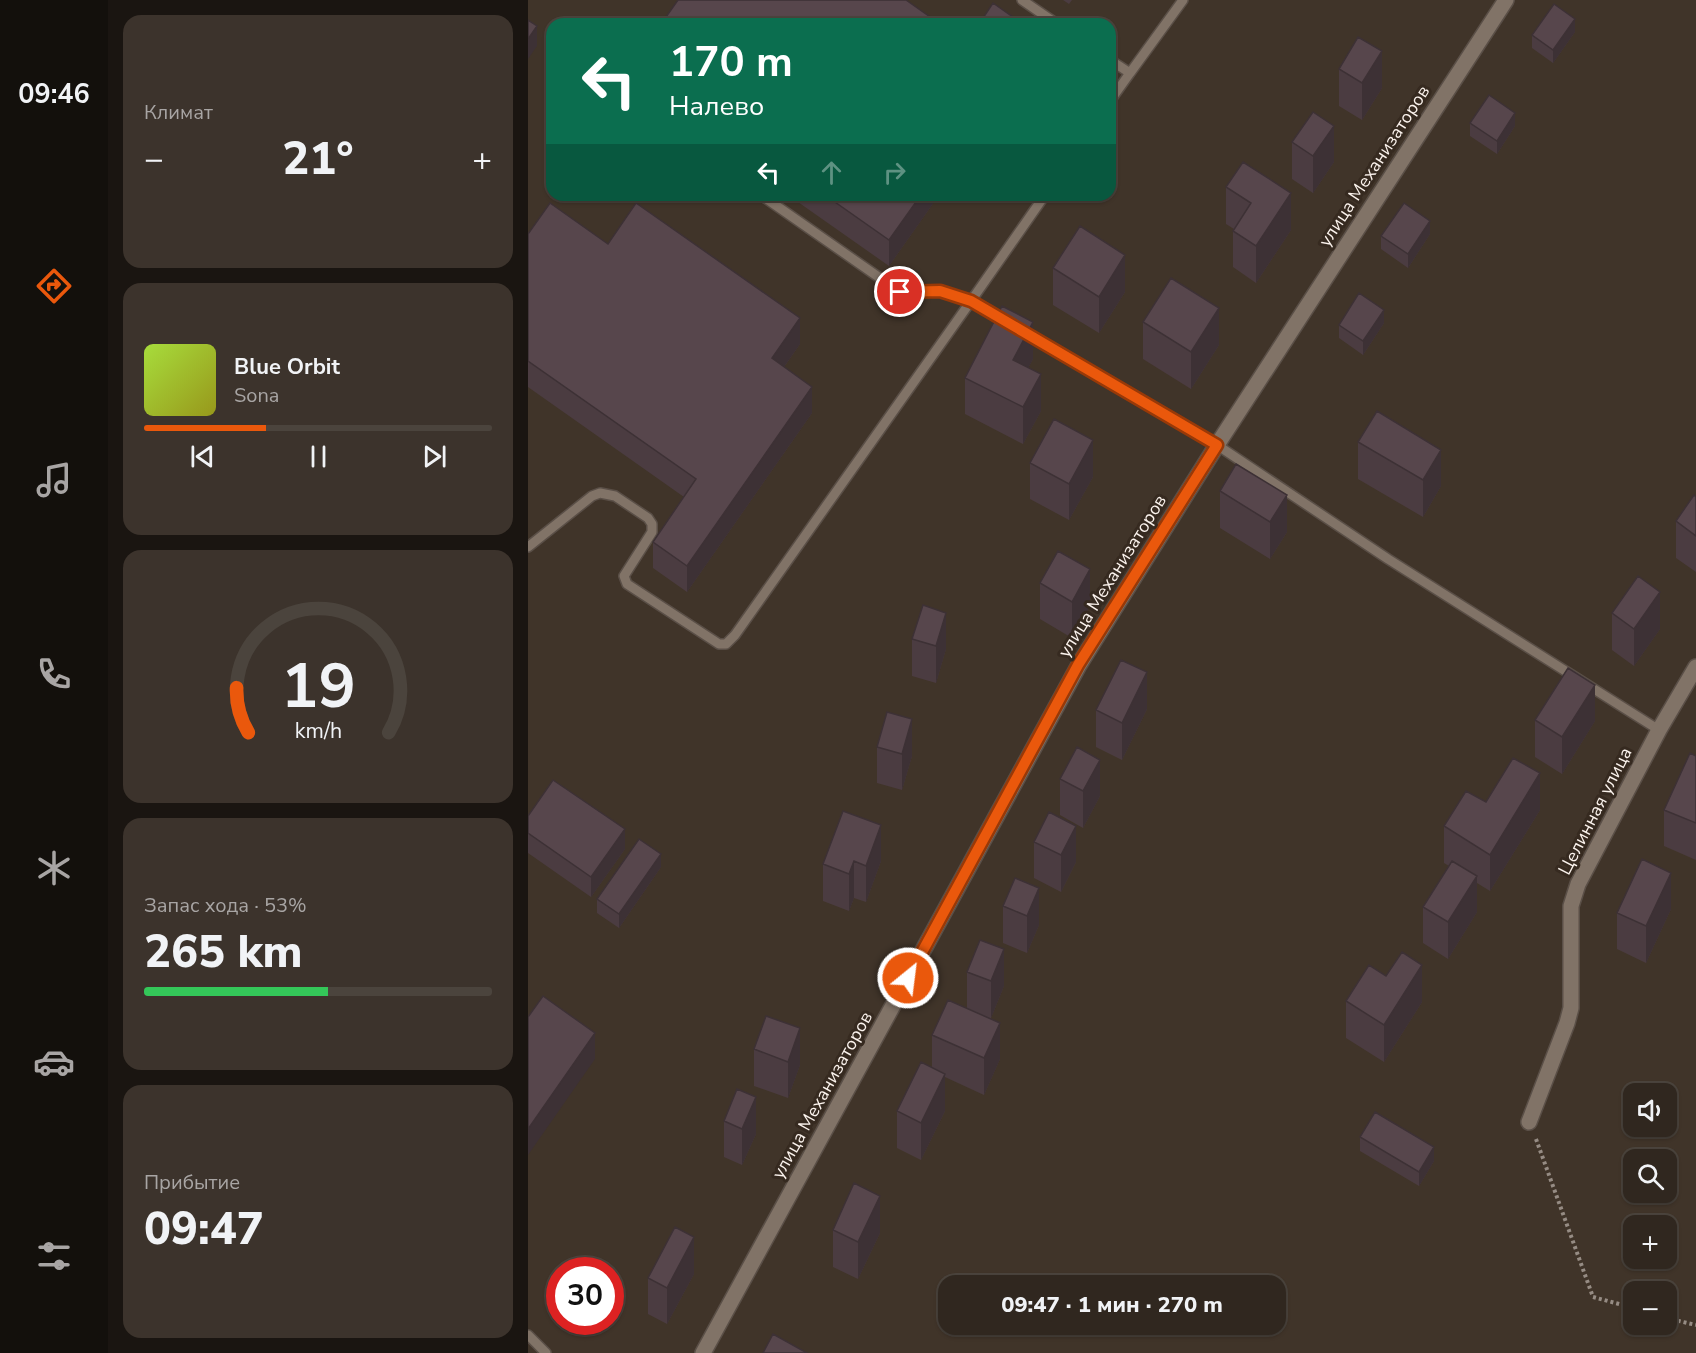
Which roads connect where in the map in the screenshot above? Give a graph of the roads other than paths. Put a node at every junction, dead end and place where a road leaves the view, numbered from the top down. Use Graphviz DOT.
graph roads {
  1 [pos="1022,0"];
  2 [pos="1183,0"];
  3 [pos="1506,0"];
  4 [pos="1048,18"];
  5 [pos="1116,64"];
  6 [pos="1130,73"];
  7 [pos="1116,93"];
  8 [pos="770,201"];
  9 [pos="1041,201"];
  10 [pos="971,301"];
  11 [pos="1217,445"];
  12 [pos="528,548"];
  13 [pos="1696,667"];
  14 [pos="1659,730"];
  15 [pos="1530,1122"];
  16 [pos="528,1335"];
  17 [pos="546,1353"];
  18 [pos="703,1353"];
  1 -- 4 [label="lane"];
  2 -- 6 [label="lane"];
  3 -- 11 [label="street, улица Механизаторов"];
  5 -- 6 [label="lane"];
  6 -- 7 [label="lane"];
  8 -- 10 [label="lane"];
  9 -- 10 [label="lane"];
  10 -- 11 [label="lane"];
  10 -- 12 [label="lane"];
  11 -- 14 [label="lane"];
  11 -- 18 [label="street, улица Механизаторов"];
  13 -- 14 [label="street, Целинная улица"];
  14 -- 15 [label="street, Целинная улица"];
  16 -- 17 [label="lane"];
}
